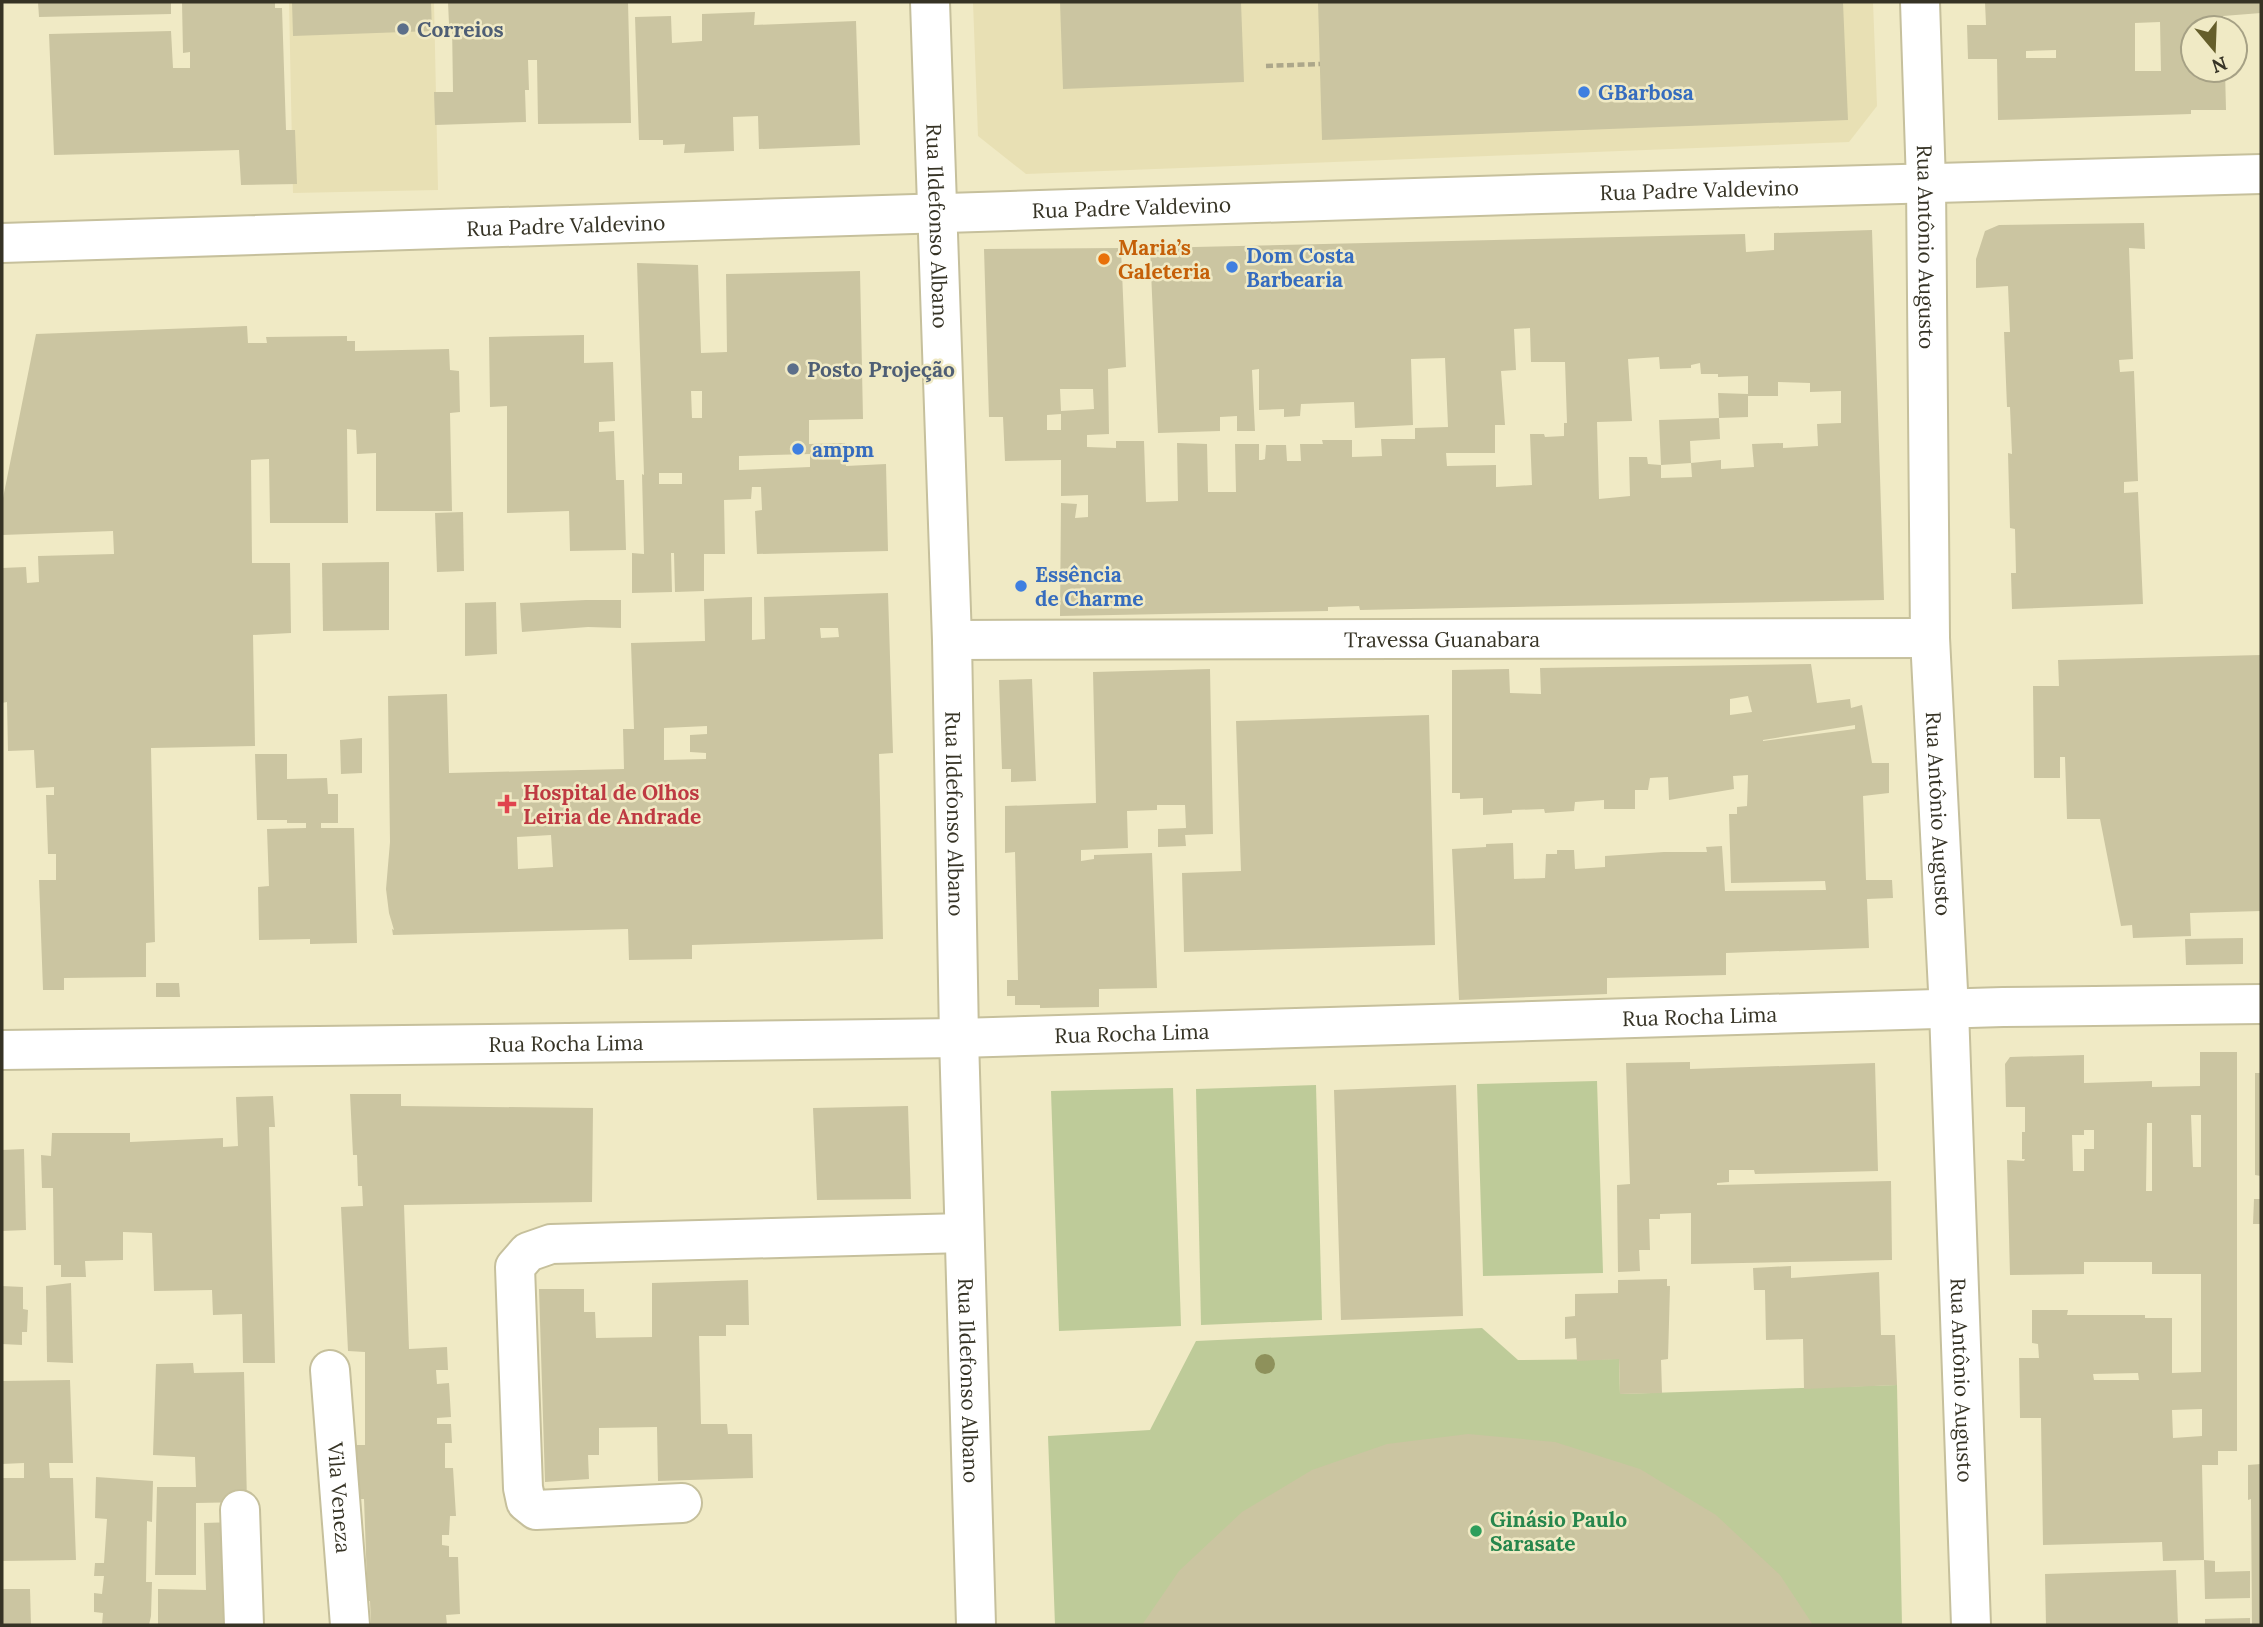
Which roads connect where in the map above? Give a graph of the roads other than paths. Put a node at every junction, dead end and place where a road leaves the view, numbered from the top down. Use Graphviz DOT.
graph roads {
  1 [pos="930,2"];
  2 [pos="1920,2"];
  3 [pos="2261,174"];
  4 [pos="1926,183"];
  5 [pos="936,213"];
  6 [pos="2,243"];
  7 [pos="1930,638"];
  8 [pos="952,640"];
  9 [pos="2261,1004"];
  10 [pos="1949,1010"];
  11 [pos="959,1038"];
  12 [pos="2,1050"];
  13 [pos="964,1233"];
  14 [pos="330,1370"];
  15 [pos="682,1503"];
  16 [pos="240,1510"];
  17 [pos="244,1625"];
  18 [pos="349,1625"];
  19 [pos="976,1625"];
  20 [pos="1971,1625"];
  1 -- 5 [label="street, Rua Ildefonso Albano"];
  2 -- 4 [label="street, Rua Antônio Augusto"];
  3 -- 4 [label="street, Rua Padre Valdevino"];
  4 -- 5 [label="street, Rua Padre Valdevino"];
  4 -- 7 [label="street, Rua Antônio Augusto"];
  5 -- 6 [label="street, Rua Padre Valdevino"];
  5 -- 8 [label="street, Rua Ildefonso Albano"];
  7 -- 8 [label="street, Travessa Guanabara"];
  7 -- 10 [label="street, Rua Antônio Augusto"];
  8 -- 11 [label="street, Rua Ildefonso Albano"];
  9 -- 10 [label="street, Rua Rocha Lima"];
  10 -- 11 [label="street, Rua Rocha Lima"];
  10 -- 20 [label="street, Rua Antônio Augusto"];
  11 -- 12 [label="street, Rua Rocha Lima"];
  11 -- 13 [label="street, Rua Ildefonso Albano"];
  13 -- 15 [label="street"];
  13 -- 19 [label="street, Rua Ildefonso Albano"];
  14 -- 18 [label="street, Vila Veneza"];
  16 -- 17 [label="street"];
}
